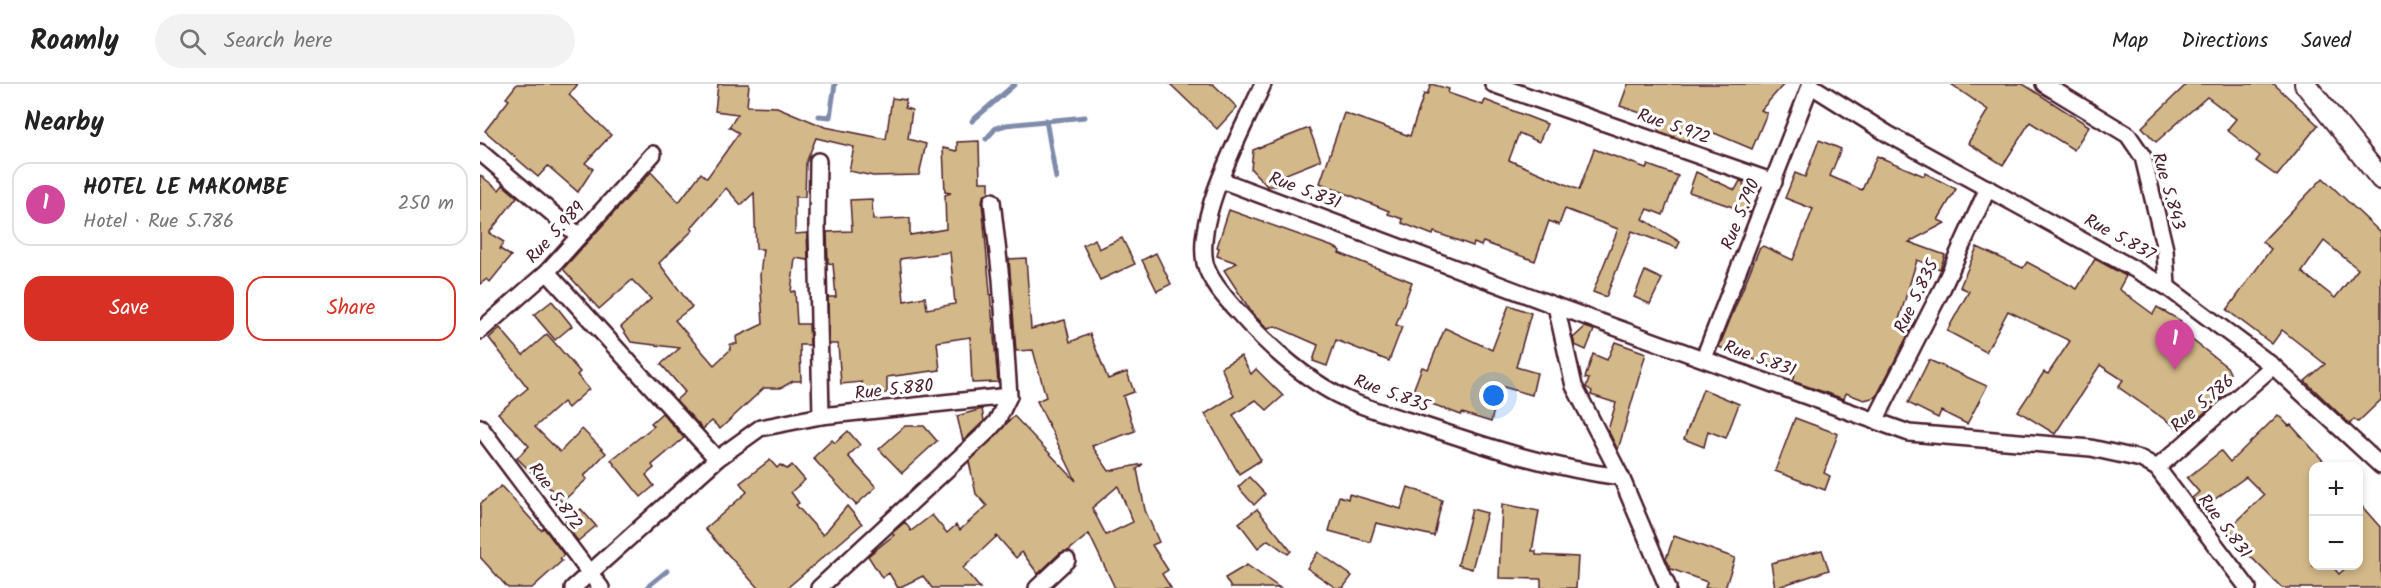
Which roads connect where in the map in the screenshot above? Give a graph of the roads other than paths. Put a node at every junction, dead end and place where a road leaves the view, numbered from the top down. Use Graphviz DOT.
graph roads {
  1 [pos="1263,84"];
  2 [pos="1493,84"];
  3 [pos="1810,84"];
  4 [pos="2044,84"];
  5 [pos="2305,84"];
  6 [pos="480,152"];
  7 [pos="654,153"];
  8 [pos="818,161"];
  9 [pos="2381,179"];
  10 [pos="1221,180"];
  11 [pos="1774,182"];
  12 [pos="1988,188"];
  13 [pos="992,201"];
  14 [pos="579,236"];
  15 [pos="547,272"];
  16 [pos="2167,286"];
  17 [pos="1556,306"];
  18 [pos="480,331"];
  19 [pos="1704,358"];
  20 [pos="2273,366"];
  21 [pos="1008,396"];
  22 [pos="821,416"];
  23 [pos="1876,419"];
  24 [pos="480,427"];
  25 [pos="717,459"];
  26 [pos="2381,466"];
  27 [pos="2157,468"];
  28 [pos="1621,477"];
  29 [pos="1067,560"];
  30 [pos="589,574"];
  31 [pos="573,588"];
  32 [pos="601,588"];
  33 [pos="819,588"];
  34 [pos="1037,588"];
  35 [pos="1668,588"];
  36 [pos="2248,588"];
  1 -- 10 [label="street, Rue 5.835"];
  2 -- 11 [label="street, Rue 5.972"];
  3 -- 11 [label="street, Rue 5.790"];
  3 -- 12 [label="street, Rue 5.837"];
  4 -- 16 [label="street, Rue 5.843"];
  5 -- 9 [label="street"];
  6 -- 14 [label="street"];
  7 -- 14 [label="street, Rue 5.989"];
  8 -- 22 [label="street"];
  10 -- 17 [label="street, Rue 5.831"];
  10 -- 28 [label="street, Rue 5.835"];
  11 -- 19 [label="street, Rue 5.790"];
  12 -- 16 [label="street, Rue 5.837"];
  12 -- 23 [label="street, Rue 5.835"];
  13 -- 21 [label="street"];
  14 -- 15 [label="street, Rue 5.989"];
  15 -- 18 [label="street, Rue 5.989"];
  15 -- 25 [label="street"];
  16 -- 20 [label="street, Rue 5.837"];
  17 -- 19 [label="street, Rue 5.831"];
  17 -- 28 [label="street"];
  19 -- 23 [label="street, Rue 5.831"];
  20 -- 26 [label="street, Rue 5.837"];
  20 -- 27 [label="street, Rue 5.786"];
  21 -- 22 [label="street, Rue 5.880"];
  21 -- 33 [label="street"];
  22 -- 25 [label="street, Rue 5.880"];
  23 -- 27 [label="street, Rue 5.831"];
  24 -- 30 [label="street, Rue 5.872"];
  25 -- 30 [label="street, Rue 5.880"];
  27 -- 36 [label="street, Rue 5.831"];
  28 -- 35 [label="street"];
  29 -- 34 [label="street"];
  30 -- 31 [label="street, Rue 5.880"];
  30 -- 32 [label="street, Rue 5.872"];
}
